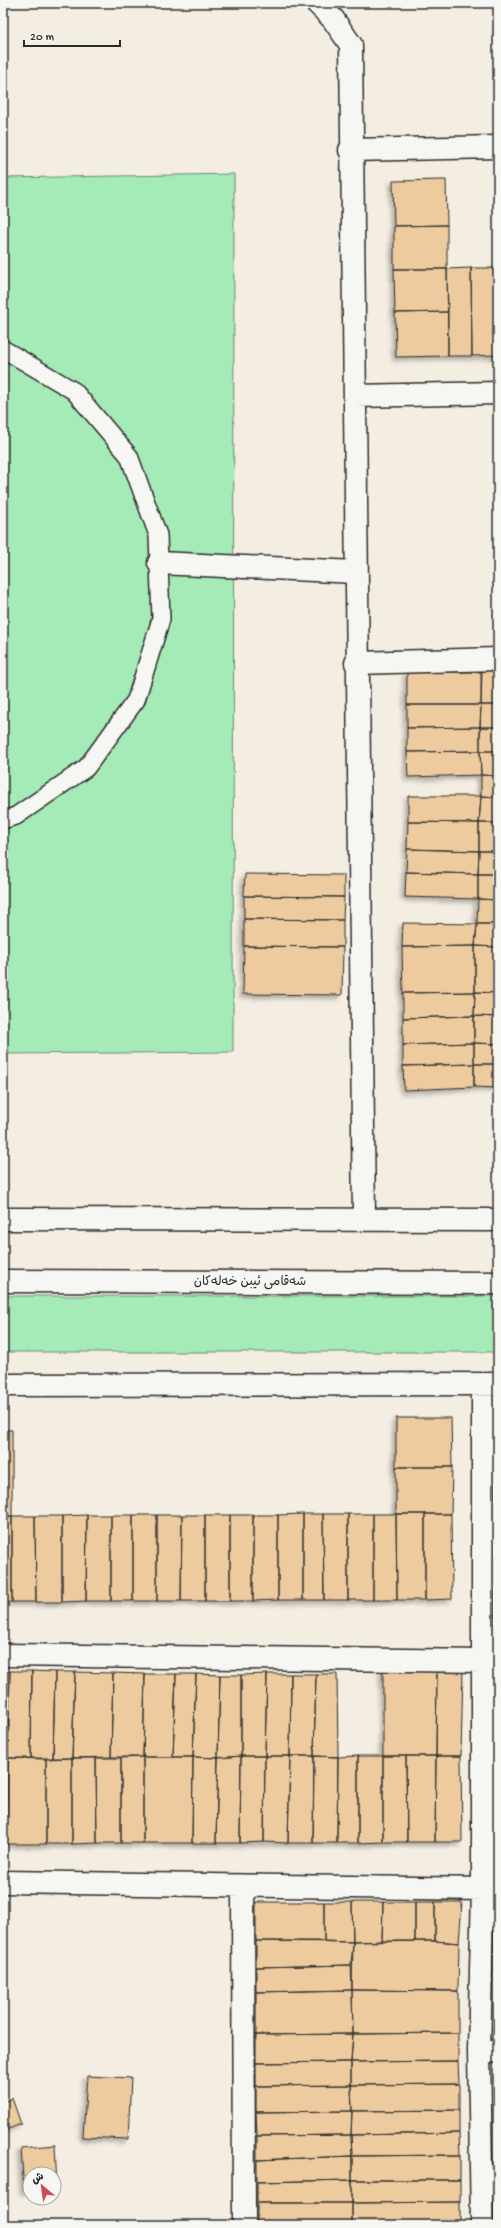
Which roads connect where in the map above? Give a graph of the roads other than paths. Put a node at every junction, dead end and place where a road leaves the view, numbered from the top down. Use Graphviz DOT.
graph roads {
  1 [pos="317,3"];
  2 [pos="498,147"];
  3 [pos="350,150"];
  4 [pos="3,349"];
  5 [pos="498,393"];
  6 [pos="356,396"];
  7 [pos="159,563"];
  8 [pos="356,572"];
  9 [pos="498,659"];
  10 [pos="356,663"];
  11 [pos="3,820"];
  12 [pos="3,1219"];
  13 [pos="364,1219"];
  14 [pos="498,1220"];
  15 [pos="3,1281"];
  16 [pos="498,1283"];
  17 [pos="490,1384"];
  18 [pos="3,1385"];
  19 [pos="3,1655"];
  20 [pos="483,1661"];
  21 [pos="3,1882"];
  22 [pos="243,1886"];
  23 [pos="483,1889"];
  24 [pos="489,2051"];
  25 [pos="244,2225"];
  26 [pos="482,2225"];
  1 -- 3 [label="street"];
  2 -- 3 [label="street"];
  3 -- 6 [label="street"];
  4 -- 7 [label="lane"];
  5 -- 6 [label="street"];
  6 -- 8 [label="street"];
  7 -- 8 [label="street"];
  7 -- 11 [label="lane"];
  8 -- 10 [label="street"];
  9 -- 10 [label="street"];
  10 -- 13 [label="street"];
  12 -- 13 [label="street"];
  13 -- 14 [label="street"];
  15 -- 16 [label="street, شەقامی ئیبن خەلەکان"];
  17 -- 18 [label="street"];
  17 -- 20 [label="street"];
  19 -- 20 [label="street"];
  20 -- 23 [label="street"];
  21 -- 22 [label="street"];
  22 -- 23 [label="street"];
  22 -- 25 [label="street"];
  23 -- 24 [label="street"];
  24 -- 26 [label="street"];
}
